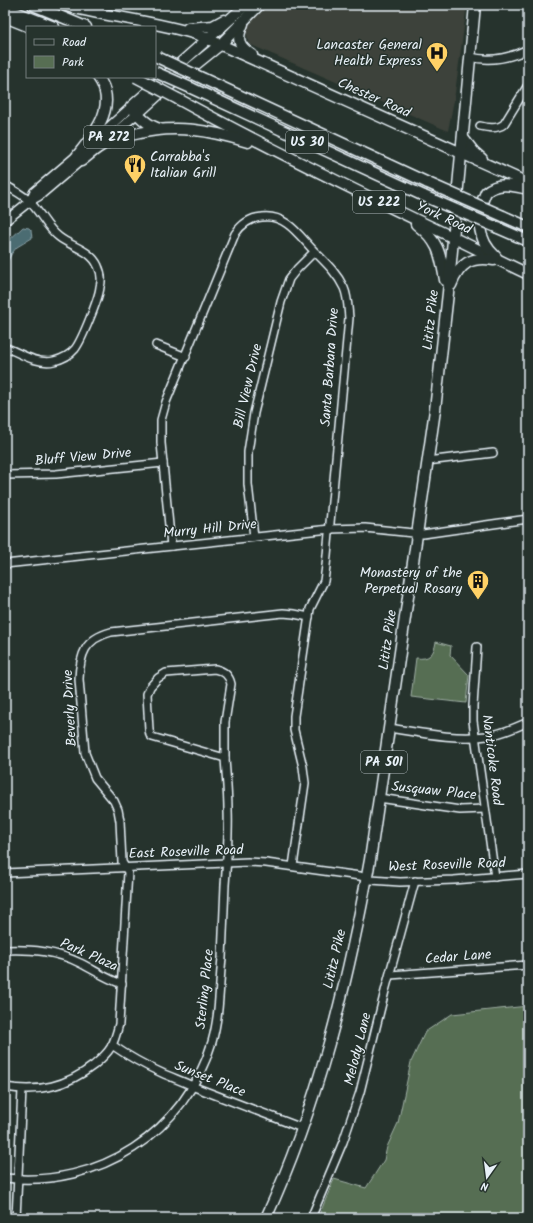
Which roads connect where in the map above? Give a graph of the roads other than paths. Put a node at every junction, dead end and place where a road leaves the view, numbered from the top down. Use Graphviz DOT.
graph roads {
  1 [pos="33,5"];
  2 [pos="62,5"];
  3 [pos="246,5"];
  4 [pos="259,5"];
  5 [pos="476,5"];
  6 [pos="5,8"];
  7 [pos="5,17"];
  8 [pos="240,17"];
  9 [pos="26,25"];
  10 [pos="51,26"];
  11 [pos="84,26"];
  12 [pos="174,27"];
  13 [pos="209,38"];
  14 [pos="221,44"];
  15 [pos="528,49"];
  16 [pos="156,57"];
  17 [pos="470,57"];
  18 [pos="273,68"];
  19 [pos="156,72"];
  20 [pos="99,78"];
  21 [pos="138,78"];
  22 [pos="528,86"];
  23 [pos="134,110"];
  24 [pos="480,126"];
  25 [pos="162,130"];
  26 [pos="463,138"];
  27 [pos="460,152"];
  28 [pos="78,158"];
  29 [pos="305,165"];
  30 [pos="490,166"];
  31 [pos="528,183"];
  32 [pos="5,185"];
  33 [pos="528,189"];
  34 [pos="30,201"];
  35 [pos="399,212"];
  36 [pos="5,221"];
  37 [pos="528,227"];
  38 [pos="453,237"];
  39 [pos="528,241"];
  40 [pos="314,252"];
  41 [pos="506,264"];
  42 [pos="528,274"];
  43 [pos="448,293"];
  44 [pos="156,345"];
  45 [pos="5,347"];
  46 [pos="186,356"];
  47 [pos="493,453"];
  48 [pos="427,461"];
  49 [pos="163,462"];
  50 [pos="5,476"];
  51 [pos="528,519"];
  52 [pos="330,529"];
  53 [pos="417,533"];
  54 [pos="254,537"];
  55 [pos="171,546"];
  56 [pos="5,564"];
  57 [pos="309,617"];
  58 [pos="478,647"];
  59 [pos="528,722"];
  60 [pos="390,728"];
  61 [pos="475,737"];
  62 [pos="225,758"];
  63 [pos="379,798"];
  64 [pos="485,809"];
  65 [pos="227,862"];
  66 [pos="293,866"];
  67 [pos="125,867"];
  68 [pos="5,873"];
  69 [pos="528,874"];
  70 [pos="495,876"];
  71 [pos="367,877"];
  72 [pos="415,881"];
  73 [pos="5,950"];
  74 [pos="528,965"];
  75 [pos="390,975"];
  76 [pos="122,984"];
  77 [pos="112,1045"];
  78 [pos="193,1086"];
  79 [pos="5,1087"];
  80 [pos="22,1090"];
  81 [pos="302,1128"];
  82 [pos="5,1178"];
  83 [pos="18,1180"];
  84 [pos="16,1218"];
  85 [pos="266,1218"];
  86 [pos="311,1218"];
  1 -- 11 [label="highway"];
  2 -- 12 [label="highway"];
  3 -- 8 [label="highway"];
  4 -- 8 [label="highway"];
  5 -- 17 [label="highway, Lititz Pike"];
  6 -- 10 [label="highway"];
  7 -- 9 [label="highway"];
  8 -- 12 [label="highway"];
  8 -- 13 [label="highway, PA 272"];
  8 -- 14 [label="highway, PA 272"];
  8 -- 18 [label="highway"];
  12 -- 13 [label="highway, Chester Road"];
  13 -- 14 [label="highway, Chester Road"];
  13 -- 23 [label="highway, PA 272"];
  14 -- 18 [label="highway, Chester Road"];
  14 -- 23 [label="highway, PA 272"];
  15 -- 17 [label="street"];
  16 -- 37 [label="highway, US 30, bridge"];
  17 -- 26 [label="highway, Lititz Pike"];
  18 -- 27 [label="highway, Chester Road"];
  19 -- 39 [label="highway, US 30, bridge"];
  20 -- 28 [label="highway"];
  21 -- 29 [label="highway, US 222, bridge"];
  22 -- 24 [label="street"];
  23 -- 25 [label="highway"];
  23 -- 28 [label="main road, PA 272"];
  25 -- 28 [label="highway"];
  25 -- 29 [label="highway"];
  26 -- 27 [label="highway, Lititz Pike"];
  26 -- 30 [label="highway"];
  27 -- 30 [label="highway, Chester Road"];
  27 -- 38 [label="highway, Lititz Pike"];
  28 -- 34 [label="main road, PA 272"];
  29 -- 35 [label="highway, York Road / US 222"];
  30 -- 31 [label="highway, Chester Road"];
  32 -- 34 [label="street"];
  33 -- 41 [label="highway"];
  34 -- 36 [label="main road, PA 272"];
  34 -- 45 [label="street"];
  35 -- 38 [label="highway, York Road / US 222"];
  35 -- 43 [label="highway"];
  38 -- 41 [label="highway, York Road"];
  38 -- 43 [label="highway, Lititz Pike / PA 501"];
  40 -- 46 [label="street, Santa Barbara Drive"];
  40 -- 52 [label="street, Santa Barbara Drive"];
  40 -- 54 [label="street, Bill View Drive"];
  41 -- 42 [label="highway, York Road"];
  41 -- 43 [label="highway"];
  43 -- 48 [label="highway, Lititz Pike / PA 501"];
  44 -- 46 [label="street"];
  46 -- 49 [label="street, Santa Barbara Drive"];
  47 -- 48 [label="street"];
  48 -- 53 [label="highway, Lititz Pike / PA 501"];
  49 -- 50 [label="street, Bluff View Drive"];
  49 -- 55 [label="street, Santa Barbara Drive"];
  51 -- 53 [label="street, Murry Hill Drive"];
  52 -- 53 [label="street, Murry Hill Drive"];
  52 -- 54 [label="street, Murry Hill Drive"];
  52 -- 57 [label="street, Santa Barbara Drive"];
  53 -- 60 [label="highway, Lititz Pike / PA 501"];
  54 -- 55 [label="street, Murry Hill Drive"];
  55 -- 56 [label="street, Murry Hill Drive"];
  57 -- 66 [label="street, Santa Barbara Drive"];
  57 -- 67 [label="street, Beverly Drive"];
  58 -- 61 [label="street, Nanticoke Road"];
  59 -- 61 [label="street"];
  60 -- 61 [label="street"];
  60 -- 63 [label="highway, Lititz Pike / PA 501"];
  61 -- 64 [label="street, Nanticoke Road"];
  62 -- 62 [label="street, Sterling Place"];
  62 -- 65 [label="street, Sterling Place"];
  63 -- 64 [label="street, Susquaw Place"];
  63 -- 71 [label="highway, Lititz Pike / PA 501"];
  64 -- 70 [label="street, Nanticoke Road"];
  65 -- 66 [label="street, East Roseville Road"];
  65 -- 67 [label="street, East Roseville Road"];
  65 -- 78 [label="street, Sterling Place"];
  66 -- 71 [label="street, East Roseville Road"];
  67 -- 68 [label="street, East Roseville Road"];
  67 -- 76 [label="street, Beverly Drive"];
  69 -- 70 [label="street, West Roseville Road"];
  70 -- 72 [label="street, West Roseville Road"];
  71 -- 72 [label="street, West Roseville Road"];
  71 -- 81 [label="highway, Lititz Pike / PA 501"];
  72 -- 75 [label="street, Melody Lane"];
  73 -- 76 [label="street, Park Plaza"];
  74 -- 75 [label="street, Cedar Lane"];
  75 -- 86 [label="street, Melody Lane"];
  76 -- 77 [label="street, Park Plaza"];
  77 -- 78 [label="street, Sunset Place"];
  77 -- 80 [label="street, Park Plaza"];
  78 -- 81 [label="street, Sunset Place"];
  78 -- 83 [label="street, Sterling Place"];
  79 -- 80 [label="street, Park Plaza"];
  80 -- 83 [label="street"];
  81 -- 85 [label="highway, Lititz Pike / PA 501"];
  82 -- 83 [label="street, Sterling Place"];
  83 -- 84 [label="street"];
}
